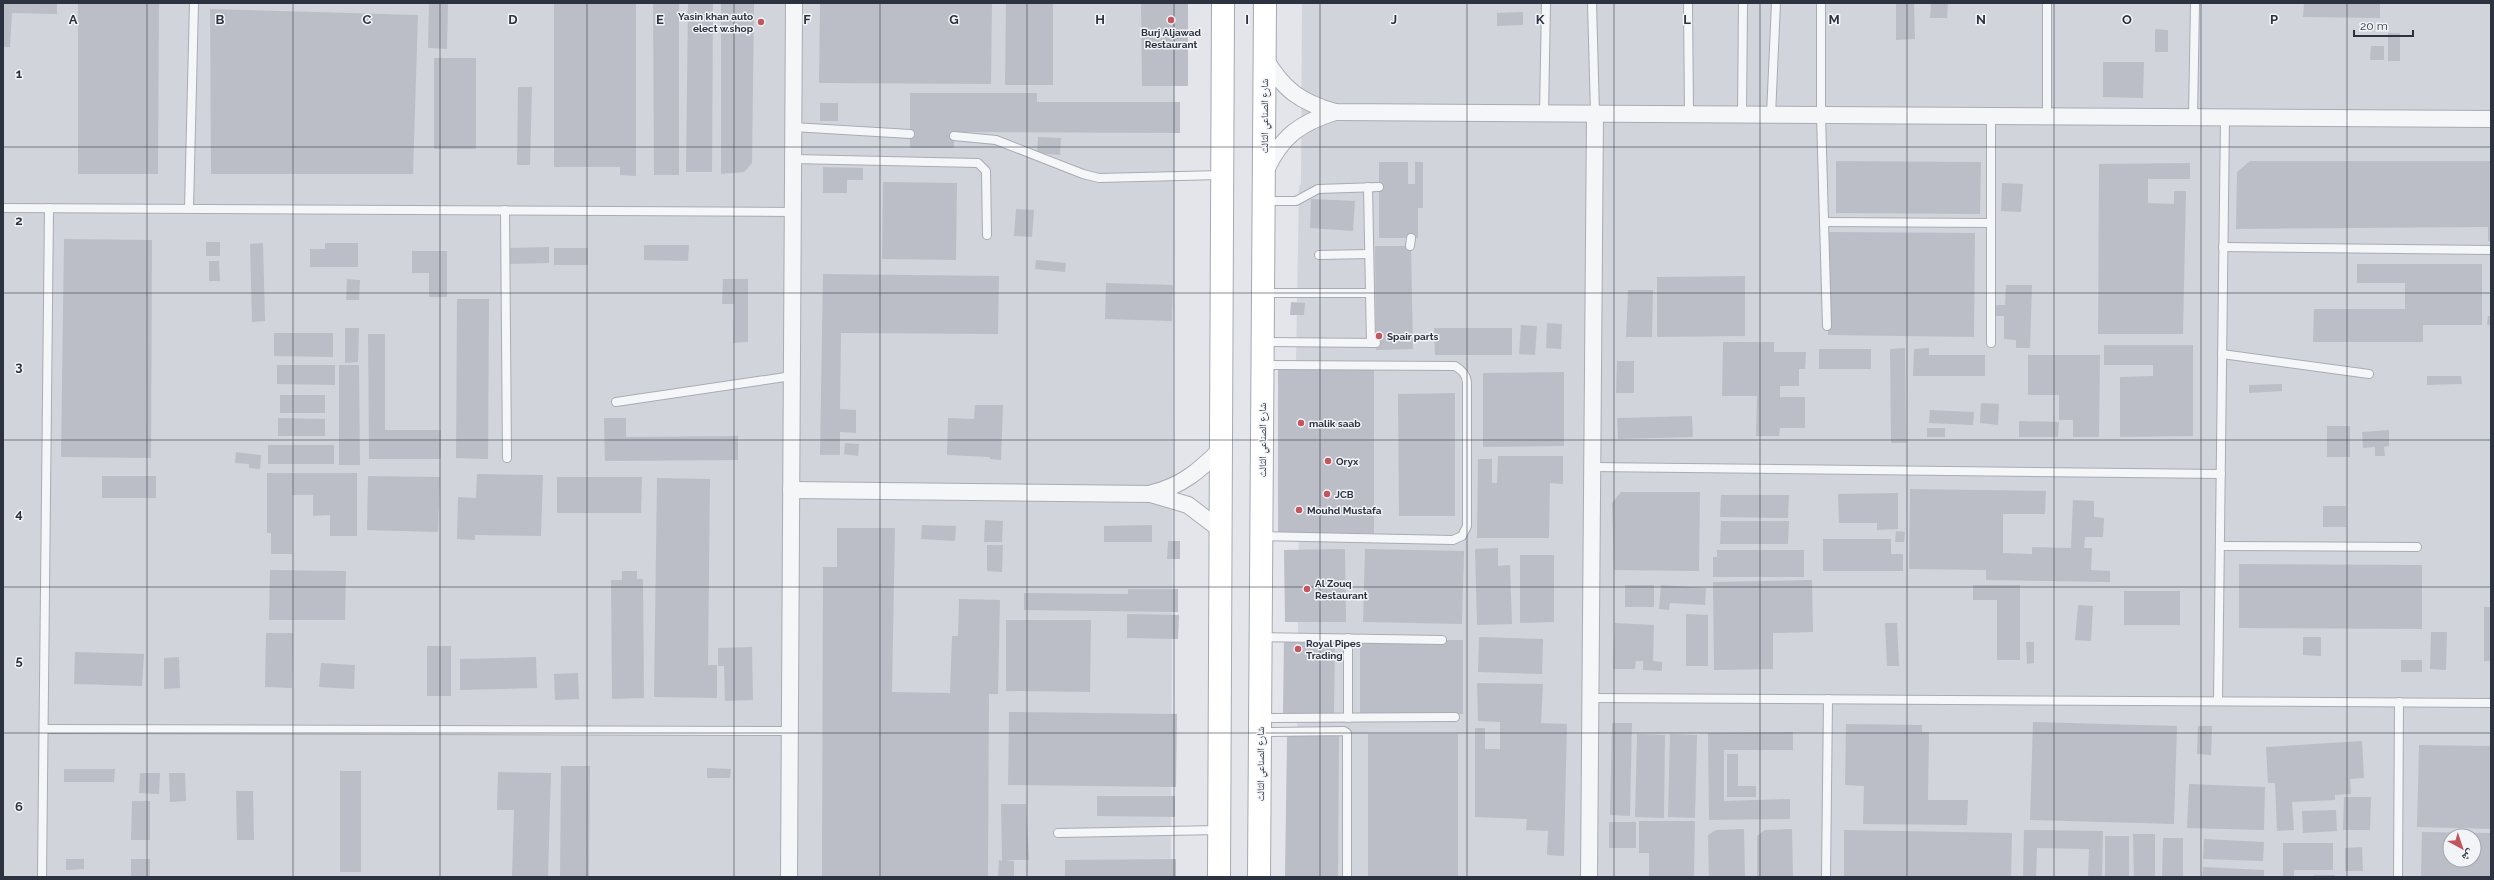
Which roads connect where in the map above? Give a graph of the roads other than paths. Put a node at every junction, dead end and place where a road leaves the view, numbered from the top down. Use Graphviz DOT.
graph roads {
  1 [pos="194,3"];
  2 [pos="794,3"];
  3 [pos="1223,3"];
  4 [pos="1265,3"];
  5 [pos="1546,3"];
  6 [pos="1592,3"];
  7 [pos="1688,3"];
  8 [pos="1743,3"];
  9 [pos="1776,3"];
  10 [pos="1821,3"];
  11 [pos="2047,3"];
  12 [pos="2195,3"];
  13 [pos="1265,59"];
  14 [pos="1335,112"];
  15 [pos="1544,114"];
  16 [pos="1595,114"];
  17 [pos="1689,114"];
  18 [pos="1742,115"];
  19 [pos="1771,115"];
  20 [pos="1821,115"];
  21 [pos="1991,116"];
  22 [pos="2047,117"];
  23 [pos="2193,117"];
  24 [pos="2225,118"];
  25 [pos="2491,119"];
  26 [pos="793,127"];
  27 [pos="910,134"];
  28 [pos="954,136"];
  29 [pos="793,159"];
  30 [pos="1222,175"];
  31 [pos="1264,175"];
  32 [pos="1379,187"];
  33 [pos="1368,188"];
  34 [pos="1264,201"];
  35 [pos="3,208"];
  36 [pos="49,208"];
  37 [pos="189,208"];
  38 [pos="505,210"];
  39 [pos="793,212"];
  40 [pos="1824,222"];
  41 [pos="1991,223"];
  42 [pos="987,235"];
  43 [pos="2223,247"];
  44 [pos="2491,250"];
  45 [pos="1369,254"];
  46 [pos="1319,255"];
  47 [pos="1263,293"];
  48 [pos="1370,293"];
  49 [pos="1826,326"];
  50 [pos="1263,342"];
  51 [pos="1991,343"];
  52 [pos="2222,354"];
  53 [pos="1263,365"];
  54 [pos="2369,374"];
  55 [pos="792,376"];
  56 [pos="616,402"];
  57 [pos="1221,449"];
  58 [pos="507,458"];
  59 [pos="1592,467"];
  60 [pos="2221,474"];
  61 [pos="791,490"];
  62 [pos="1151,494"];
  63 [pos="1221,530"];
  64 [pos="1262,536"];
  65 [pos="2220,546"];
  66 [pos="2417,548"];
  67 [pos="1261,637"];
  68 [pos="1348,638"];
  69 [pos="1442,640"];
  70 [pos="1590,698"];
  71 [pos="1828,699"];
  72 [pos="2218,701"];
  73 [pos="2399,702"];
  74 [pos="2491,703"];
  75 [pos="1455,717"];
  76 [pos="1348,718"];
  77 [pos="1260,725"];
  78 [pos="44,729"];
  79 [pos="790,731"];
  80 [pos="1220,830"];
  81 [pos="1058,833"];
  82 [pos="42,877"];
  83 [pos="789,877"];
  84 [pos="1219,877"];
  85 [pos="1259,877"];
  86 [pos="1347,877"];
  87 [pos="1589,877"];
  88 [pos="1826,877"];
  89 [pos="2398,877"];
  1 -- 37 [label="lane"];
  2 -- 26 [label="street"];
  3 -- 30 [label="main road"];
  4 -- 13 [label="main road, شارع الصناعي الثالث"];
  5 -- 15 [label="lane"];
  6 -- 16 [label="lane"];
  7 -- 17 [label="lane"];
  8 -- 18 [label="lane"];
  9 -- 19 [label="lane"];
  10 -- 20 [label="lane"];
  11 -- 22 [label="lane"];
  12 -- 23 [label="lane"];
  13 -- 14 [label="street"];
  13 -- 31 [label="main road, شارع الصناعي الثالث"];
  14 -- 15 [label="street"];
  14 -- 31 [label="street"];
  15 -- 16 [label="street"];
  16 -- 17 [label="street"];
  16 -- 59 [label="street"];
  17 -- 18 [label="street"];
  18 -- 19 [label="street"];
  19 -- 20 [label="street"];
  20 -- 21 [label="street"];
  20 -- 40 [label="lane"];
  21 -- 22 [label="street"];
  21 -- 41 [label="lane"];
  22 -- 23 [label="street"];
  23 -- 24 [label="street"];
  24 -- 25 [label="street"];
  24 -- 43 [label="lane"];
  26 -- 27 [label="lane"];
  26 -- 29 [label="street"];
  28 -- 30 [label="lane"];
  29 -- 39 [label="street"];
  29 -- 42 [label="lane"];
  30 -- 57 [label="main road"];
  31 -- 34 [label="main road, شارع الصناعي الثالث"];
  32 -- 33 [label="lane"];
  33 -- 34 [label="lane"];
  33 -- 45 [label="lane"];
  34 -- 47 [label="main road, شارع الصناعي الثالث"];
  35 -- 36 [label="lane"];
  36 -- 37 [label="lane"];
  36 -- 78 [label="lane"];
  37 -- 38 [label="lane"];
  38 -- 39 [label="lane"];
  38 -- 58 [label="lane"];
  39 -- 55 [label="street"];
  40 -- 41 [label="lane"];
  40 -- 49 [label="lane"];
  41 -- 51 [label="lane"];
  43 -- 44 [label="lane"];
  43 -- 52 [label="lane"];
  45 -- 46 [label="lane"];
  45 -- 48 [label="lane"];
  47 -- 48 [label="lane"];
  47 -- 50 [label="main road, شارع الصناعي الثالث"];
  48 -- 50 [label="lane"];
  50 -- 53 [label="main road, شارع الصناعي الثالث"];
  52 -- 54 [label="lane"];
  52 -- 60 [label="lane"];
  53 -- 64 [label="main road, شارع الصناعي الثالث"];
  53 -- 64 [label="lane"];
  55 -- 56 [label="lane"];
  55 -- 61 [label="street"];
  57 -- 62 [label="street"];
  57 -- 63 [label="main road"];
  59 -- 60 [label="lane"];
  59 -- 70 [label="street"];
  60 -- 65 [label="lane"];
  61 -- 62 [label="street"];
  61 -- 79 [label="street"];
  62 -- 63 [label="street"];
  63 -- 80 [label="main road"];
  64 -- 67 [label="main road, شارع الصناعي الثالث"];
  65 -- 66 [label="lane"];
  65 -- 72 [label="lane"];
  67 -- 68 [label="lane"];
  67 -- 77 [label="main road, شارع الصناعي الثالث"];
  68 -- 69 [label="lane"];
  68 -- 76 [label="lane"];
  70 -- 71 [label="lane"];
  70 -- 87 [label="street"];
  71 -- 72 [label="lane"];
  71 -- 88 [label="lane"];
  72 -- 73 [label="lane"];
  73 -- 74 [label="lane"];
  73 -- 89 [label="lane"];
  75 -- 76 [label="lane"];
  76 -- 77 [label="lane"];
  77 -- 85 [label="main road, شارع الصناعي الثالث"];
  77 -- 86 [label="lane"];
  78 -- 79 [label="lane"];
  78 -- 82 [label="lane"];
  79 -- 83 [label="street"];
  80 -- 81 [label="lane"];
  80 -- 84 [label="main road"];
}
